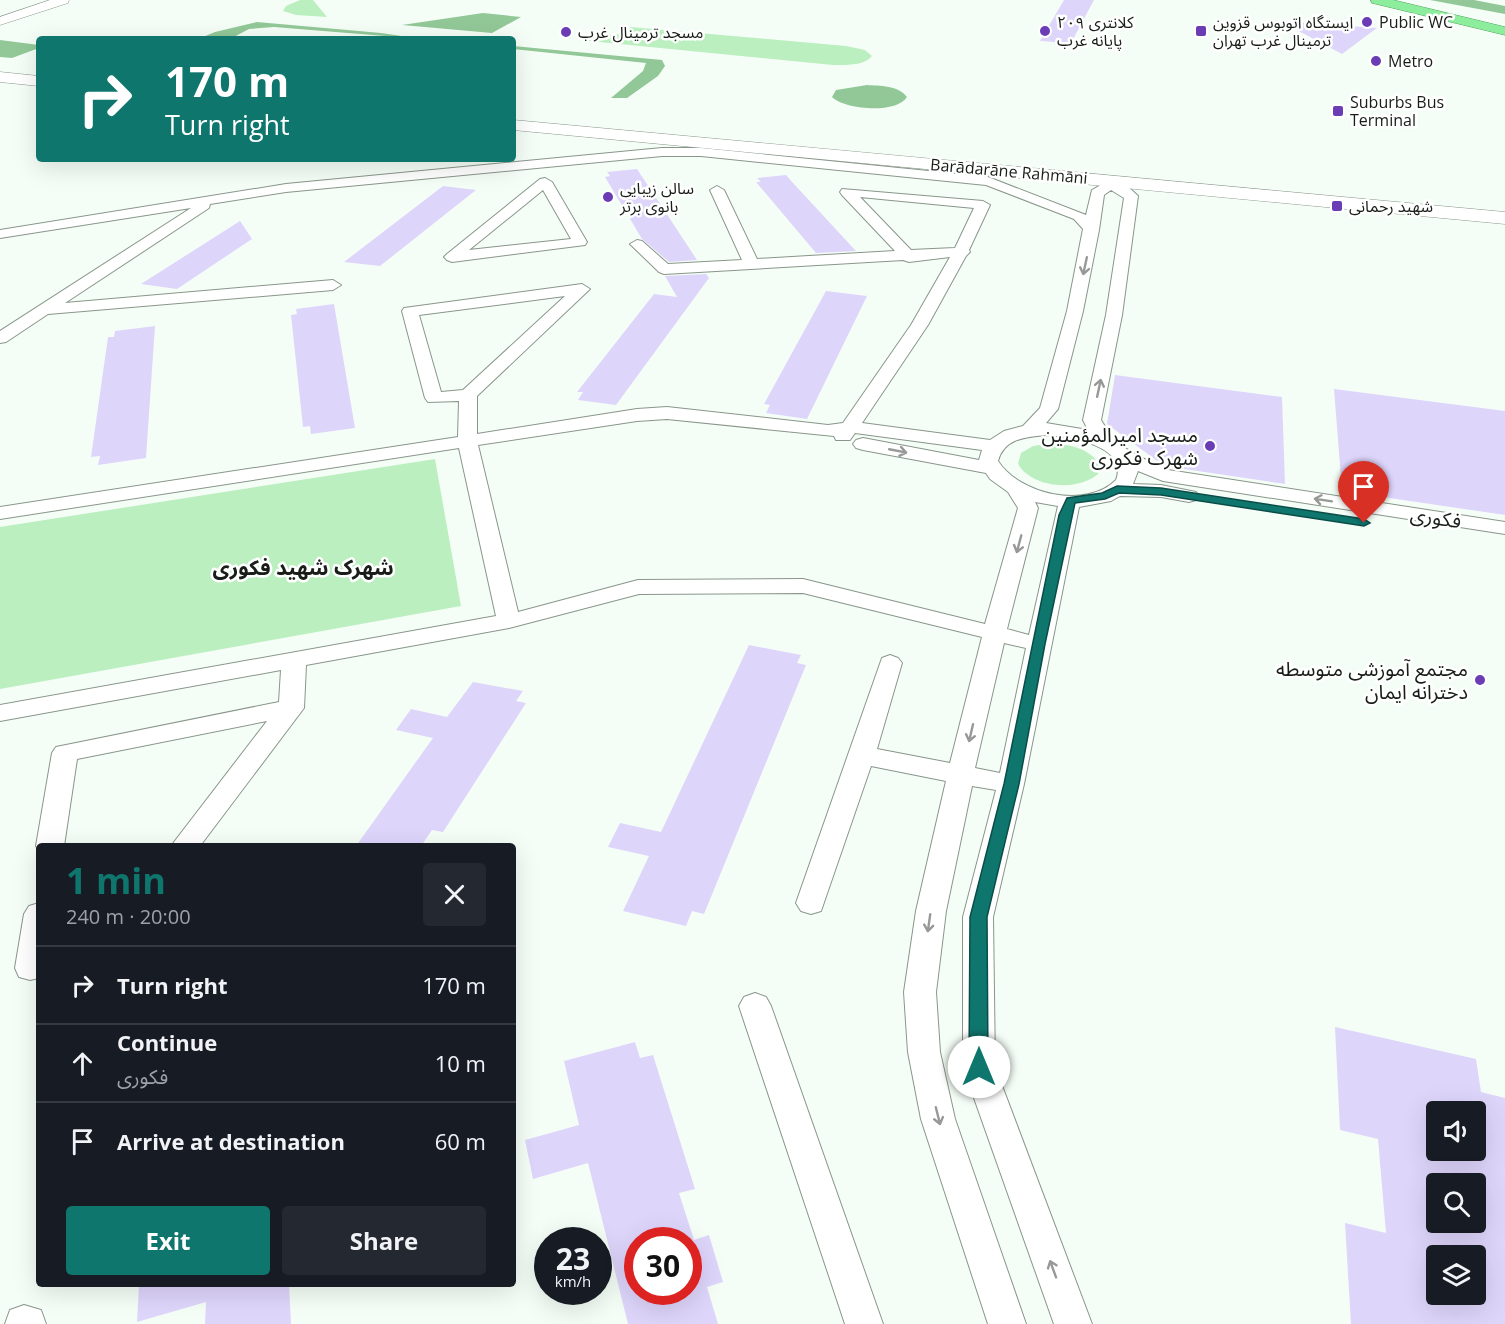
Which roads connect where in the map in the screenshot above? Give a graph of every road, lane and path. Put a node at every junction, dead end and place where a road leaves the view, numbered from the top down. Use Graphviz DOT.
graph roads {
  1 [pos="31,0"];
  2 [pos="63,0"];
  3 [pos="1377,0"];
  4 [pos="1407,0"];
  5 [pos="0,10"];
  6 [pos="1505,20"];
  7 [pos="0,21"];
  8 [pos="1505,31"];
  9 [pos="0,68"];
  10 [pos="36,71"];
  11 [pos="0,77"];
  12 [pos="36,81"];
  13 [pos="516,114"];
  14 [pos="516,125"];
  15 [pos="537,164"];
  16 [pos="545,182"];
  17 [pos="1112,182"];
  18 [pos="717,190"];
  19 [pos="211,200"];
  20 [pos="1505,206"];
  21 [pos="1111,210"];
  22 [pos="1505,218"];
  23 [pos="1092,230"];
  24 [pos="0,234"];
  25 [pos="638,244"];
  26 [pos="963,252"];
  27 [pos="909,257"];
  28 [pos="753,265"];
  29 [pos="333,285"];
  30 [pos="46,309"];
  31 [pos="1076,311"];
  32 [pos="1114,315"];
  33 [pos="0,338"];
  34 [pos="468,394"];
  35 [pos="1030,430"];
  36 [pos="839,433"];
  37 [pos="467,441"];
  38 [pos="994,446"];
  39 [pos="1113,449"];
  40 [pos="991,468"];
  41 [pos="1117,489"];
  42 [pos="1017,490"];
  43 [pos="1071,501"];
  44 [pos="0,513"];
  45 [pos="1505,528"];
  46 [pos="1505,544"];
  47 [pos="509,621"];
  48 [pos="994,634"];
  49 [pos="1038,644"];
  50 [pos="294,658"];
  51 [pos="890,663"];
  52 [pos="291,708"];
  53 [pos="0,713"];
  54 [pos="862,755"];
  55 [pos="961,773"];
  56 [pos="1011,784"];
  57 [pos="50,843"];
  58 [pos="187,843"];
  59 [pos="811,903"];
  60 [pos="36,932"];
  61 [pos="36,967"];
  62 [pos="755,1006"];
  63 [pos="864,1324"];
  64 [pos="1007,1324"];
  65 [pos="1073,1324"];
  1 -- 5 [label="main road"];
  2 -- 7 [label="main road"];
  3 -- 8 [label="highway"];
  4 -- 6 [label="highway"];
  9 -- 10 [label="main road"];
  11 -- 12 [label="main road"];
  13 -- 20 [label="main road, Barādarāne Rahmāni"];
  14 -- 17 [label="main road, Barādarāne Rahmāni"];
  15 -- 16 [label="street"];
  15 -- 19 [label="street"];
  15 -- 23 [label="street"];
  16 -- 16 [label="street"];
  17 -- 21 [label="street"];
  17 -- 21 [label="street"];
  17 -- 22 [label="main road, Barādarāne Rahmāni"];
  18 -- 28 [label="street"];
  19 -- 24 [label="street"];
  19 -- 30 [label="street"];
  21 -- 23 [label="street"];
  21 -- 32 [label="street"];
  23 -- 31 [label="street, one-way"];
  25 -- 28 [label="street"];
  26 -- 27 [label="street"];
  26 -- 27 [label="street"];
  26 -- 36 [label="street"];
  27 -- 28 [label="street"];
  29 -- 30 [label="street"];
  30 -- 33 [label="street"];
  31 -- 32 [label="street"];
  31 -- 35 [label="street"];
  39 -- 32 [label="street, one-way"];
  34 -- 34 [label="street"];
  34 -- 37 [label="street"];
  35 -- 38 [label="street"];
  35 -- 39 [label="street, فکوری"];
  36 -- 37 [label="street"];
  36 -- 38 [label="street"];
  36 -- 40 [label="street, one-way"];
  37 -- 44 [label="street"];
  37 -- 47 [label="street"];
  38 -- 40 [label="street"];
  39 -- 41 [label="street"];
  45 -- 39 [label="street, فکوری, one-way"];
  40 -- 42 [label="street"];
  41 -- 43 [label="street"];
  41 -- 46 [label="street, فکوری"];
  42 -- 43 [label="street"];
  42 -- 48 [label="street, one-way"];
  43 -- 49 [label="street"];
  47 -- 48 [label="street"];
  47 -- 50 [label="street"];
  48 -- 49 [label="street"];
  48 -- 55 [label="street, one-way"];
  49 -- 56 [label="street"];
  50 -- 52 [label="street"];
  50 -- 53 [label="street"];
  51 -- 54 [label="street"];
  52 -- 57 [label="street"];
  52 -- 58 [label="street"];
  54 -- 55 [label="street"];
  54 -- 59 [label="street"];
  55 -- 56 [label="street"];
  55 -- 64 [label="street, one-way"];
  65 -- 56 [label="street, one-way"];
  60 -- 61 [label="street"];
  62 -- 63 [label="street"];
}
